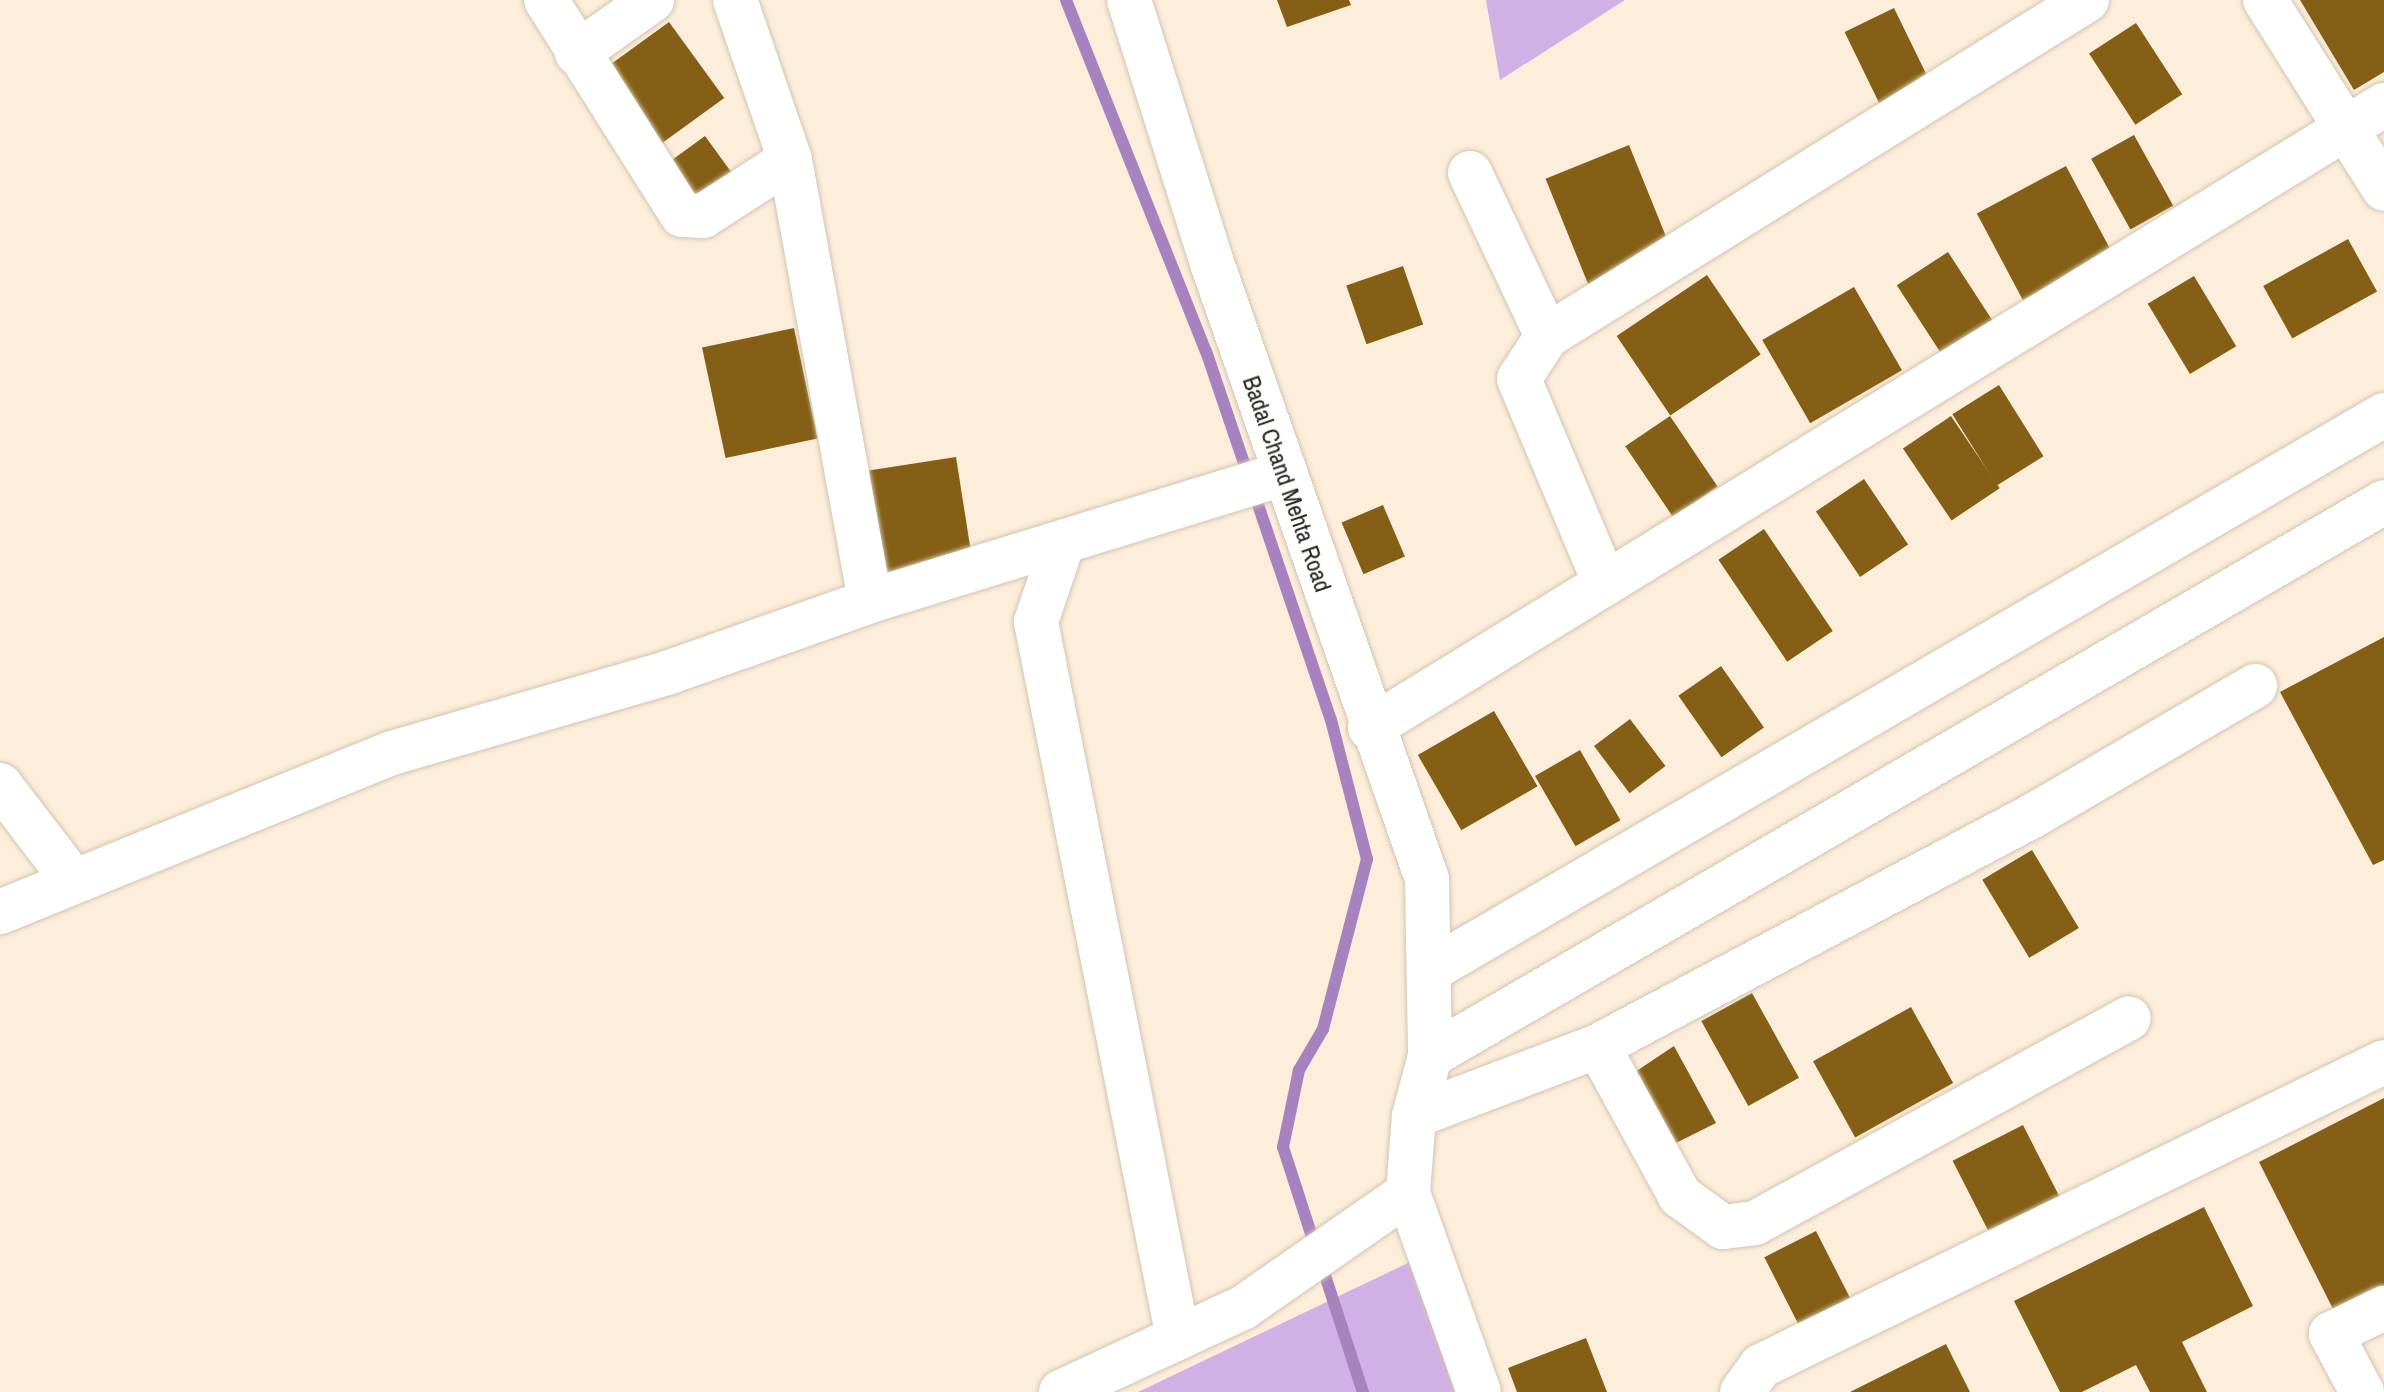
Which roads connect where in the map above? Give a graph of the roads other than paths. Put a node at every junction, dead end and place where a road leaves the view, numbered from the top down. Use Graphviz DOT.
graph roads {
  1 [pos="546,0"];
  2 [pos="652,0"];
  3 [pos="735,0"];
  4 [pos="1129,0"];
  5 [pos="2087,0"];
  6 [pos="2265,0"];
  7 [pos="577,53"];
  8 [pos="2384,105"];
  9 [pos="2347,128"];
  10 [pos="790,160"];
  11 [pos="1470,173"];
  12 [pos="2384,189"];
  13 [pos="1547,336"];
  14 [pos="2384,415"];
  15 [pos="1256,483"];
  16 [pos="2384,502"];
  17 [pos="1062,545"];
  18 [pos="1605,584"];
  19 [pos="870,601"];
  20 [pos="2255,686"];
  21 [pos="1370,728"];
  22 [pos="0,785"];
  23 [pos="73,880"];
  24 [pos="0,912"];
  25 [pos="1432,969"];
  26 [pos="2129,1018"];
  27 [pos="1598,1046"];
  28 [pos="1430,1056"];
  29 [pos="2384,1062"];
  30 [pos="1414,1116"];
  31 [pos="1392,1206"];
  32 [pos="2384,1308"];
  33 [pos="1178,1338"];
  34 [pos="1061,1392"];
  35 [pos="1479,1392"];
  36 [pos="1742,1392"];
  37 [pos="2362,1392"];
  1 -- 7 [label="street"];
  2 -- 7 [label="street"];
  3 -- 10 [label="street"];
  4 -- 15 [label="street, Badal Chand Mehta Road"];
  5 -- 13 [label="street"];
  6 -- 9 [label="street"];
  7 -- 10 [label="street"];
  8 -- 9 [label="street"];
  9 -- 12 [label="street"];
  9 -- 18 [label="street"];
  10 -- 19 [label="street"];
  11 -- 13 [label="street"];
  13 -- 18 [label="street"];
  14 -- 25 [label="street"];
  15 -- 17 [label="street"];
  15 -- 21 [label="street, Badal Chand Mehta Road"];
  16 -- 28 [label="street"];
  17 -- 19 [label="street"];
  17 -- 33 [label="street"];
  18 -- 21 [label="street"];
  19 -- 23 [label="street"];
  20 -- 27 [label="street"];
  21 -- 25 [label="street, Badal Chand Mehta Road"];
  22 -- 23 [label="street"];
  23 -- 24 [label="street"];
  25 -- 28 [label="street, Badal Chand Mehta Road"];
  26 -- 27 [label="street"];
  27 -- 30 [label="street"];
  28 -- 30 [label="street, Badal Chand Mehta Road"];
  29 -- 36 [label="street"];
  30 -- 31 [label="street, Badal Chand Mehta Road"];
  31 -- 33 [label="street"];
  31 -- 35 [label="street"];
  32 -- 37 [label="street"];
  33 -- 34 [label="street"];
}
